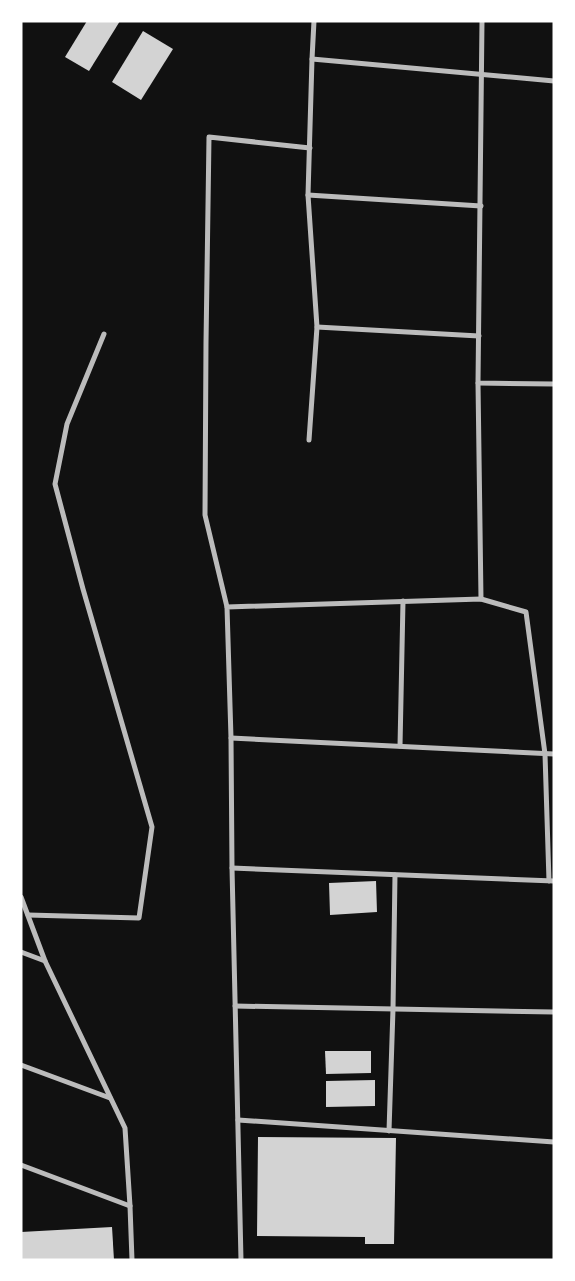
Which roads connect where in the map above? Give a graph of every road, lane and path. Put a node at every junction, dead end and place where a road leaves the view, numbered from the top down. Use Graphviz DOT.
graph roads {
  1 [pos="314,21"];
  2 [pos="482,21"];
  3 [pos="312,59"];
  4 [pos="482,74"];
  5 [pos="554,81"];
  6 [pos="310,148"];
  7 [pos="308,195"];
  8 [pos="481,206"];
  9 [pos="317,327"];
  10 [pos="104,334"];
  11 [pos="479,336"];
  12 [pos="478,383"];
  13 [pos="554,384"];
  14 [pos="309,440"];
  15 [pos="481,599"];
  16 [pos="403,601"];
  17 [pos="226,606"];
  18 [pos="231,738"];
  19 [pos="400,746"];
  20 [pos="546,754"];
  21 [pos="554,754"];
  22 [pos="232,868"];
  23 [pos="395,875"];
  24 [pos="551,881"];
  25 [pos="21,897"];
  26 [pos="28,915"];
  27 [pos="21,952"];
  28 [pos="44,961"];
  29 [pos="235,1006"];
  30 [pos="393,1009"];
  31 [pos="554,1012"];
  32 [pos="21,1065"];
  33 [pos="110,1098"];
  34 [pos="238,1120"];
  35 [pos="389,1130"];
  36 [pos="554,1142"];
  37 [pos="21,1165"];
  38 [pos="130,1206"];
  39 [pos="132,1260"];
  40 [pos="241,1260"];
  1 -- 3 [label="street"];
  2 -- 4 [label="street"];
  3 -- 4 [label="street"];
  3 -- 6 [label="street"];
  4 -- 5 [label="street"];
  4 -- 8 [label="street"];
  6 -- 7 [label="street"];
  6 -- 17 [label="street"];
  7 -- 8 [label="street"];
  7 -- 9 [label="street"];
  8 -- 11 [label="street"];
  9 -- 11 [label="street"];
  9 -- 14 [label="street"];
  10 -- 26 [label="street"];
  11 -- 12 [label="street"];
  12 -- 13 [label="street"];
  12 -- 15 [label="street"];
  15 -- 16 [label="street"];
  15 -- 20 [label="street"];
  16 -- 17 [label="street"];
  16 -- 19 [label="street"];
  17 -- 18 [label="street"];
  18 -- 19 [label="street"];
  18 -- 22 [label="street"];
  19 -- 20 [label="street"];
  20 -- 21 [label="street"];
  20 -- 24 [label="street"];
  22 -- 23 [label="street"];
  22 -- 29 [label="street"];
  23 -- 24 [label="street"];
  23 -- 30 [label="street"];
  25 -- 26 [label="street"];
  26 -- 28 [label="street"];
  27 -- 28 [label="street"];
  28 -- 33 [label="street"];
  29 -- 30 [label="street"];
  29 -- 34 [label="street"];
  30 -- 31 [label="street"];
  30 -- 35 [label="street"];
  32 -- 33 [label="street"];
  33 -- 38 [label="street"];
  34 -- 35 [label="street"];
  34 -- 40 [label="street"];
  35 -- 36 [label="street"];
  37 -- 38 [label="street"];
  38 -- 39 [label="street"];
}
